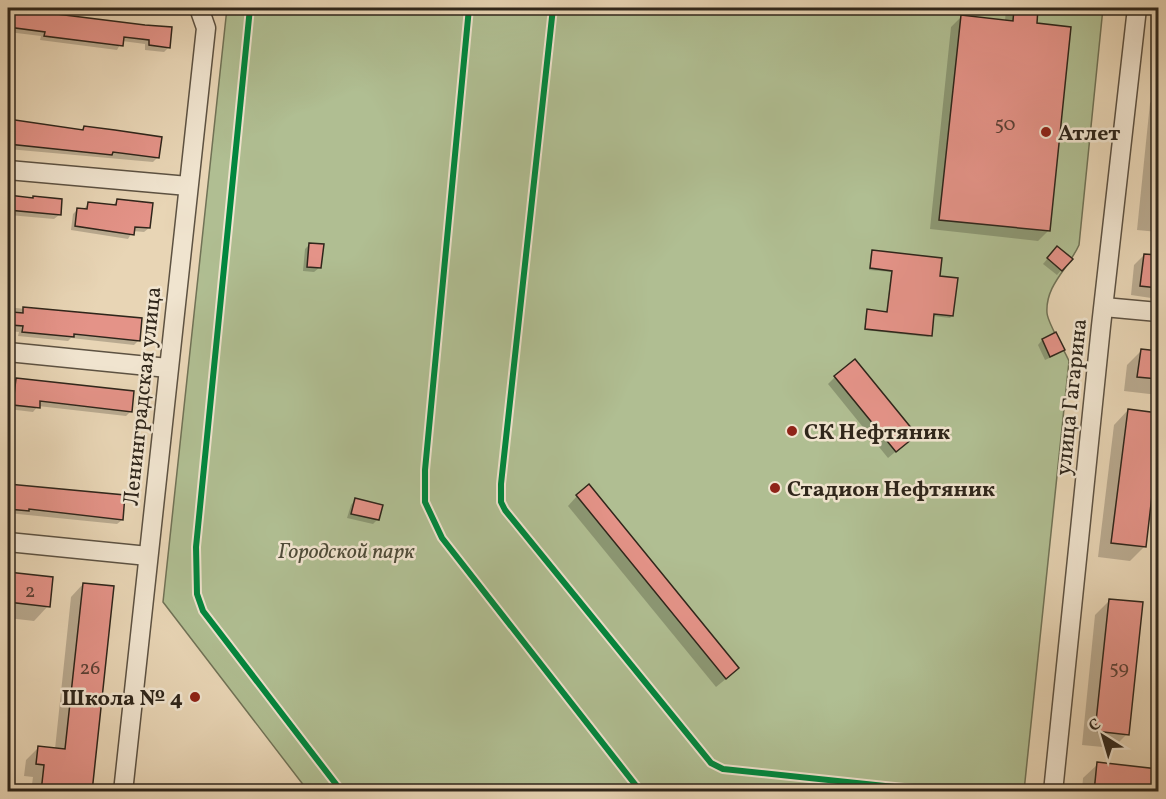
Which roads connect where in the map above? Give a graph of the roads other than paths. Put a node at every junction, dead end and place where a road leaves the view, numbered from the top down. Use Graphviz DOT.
graph roads {
  1 [pos="199,8"];
  2 [pos="1137,8"];
  3 [pos="8,170"];
  4 [pos="188,186"];
  5 [pos="1104,307"];
  6 [pos="1158,312"];
  7 [pos="8,352"];
  8 [pos="168,368"];
  9 [pos="8,542"];
  10 [pos="148,556"];
  11 [pos="123,792"];
  12 [pos="1053,792"];
  1 -- 4 [label="street, Ленинградская улица"];
  2 -- 5 [label="street, улица Гагарина"];
  3 -- 4 [label="street"];
  4 -- 8 [label="street, Ленинградская улица"];
  5 -- 6 [label="street"];
  5 -- 12 [label="street, улица Гагарина"];
  7 -- 8 [label="street"];
  8 -- 10 [label="street, Ленинградская улица"];
  9 -- 10 [label="street"];
  10 -- 11 [label="street, Ленинградская улица"];
}
